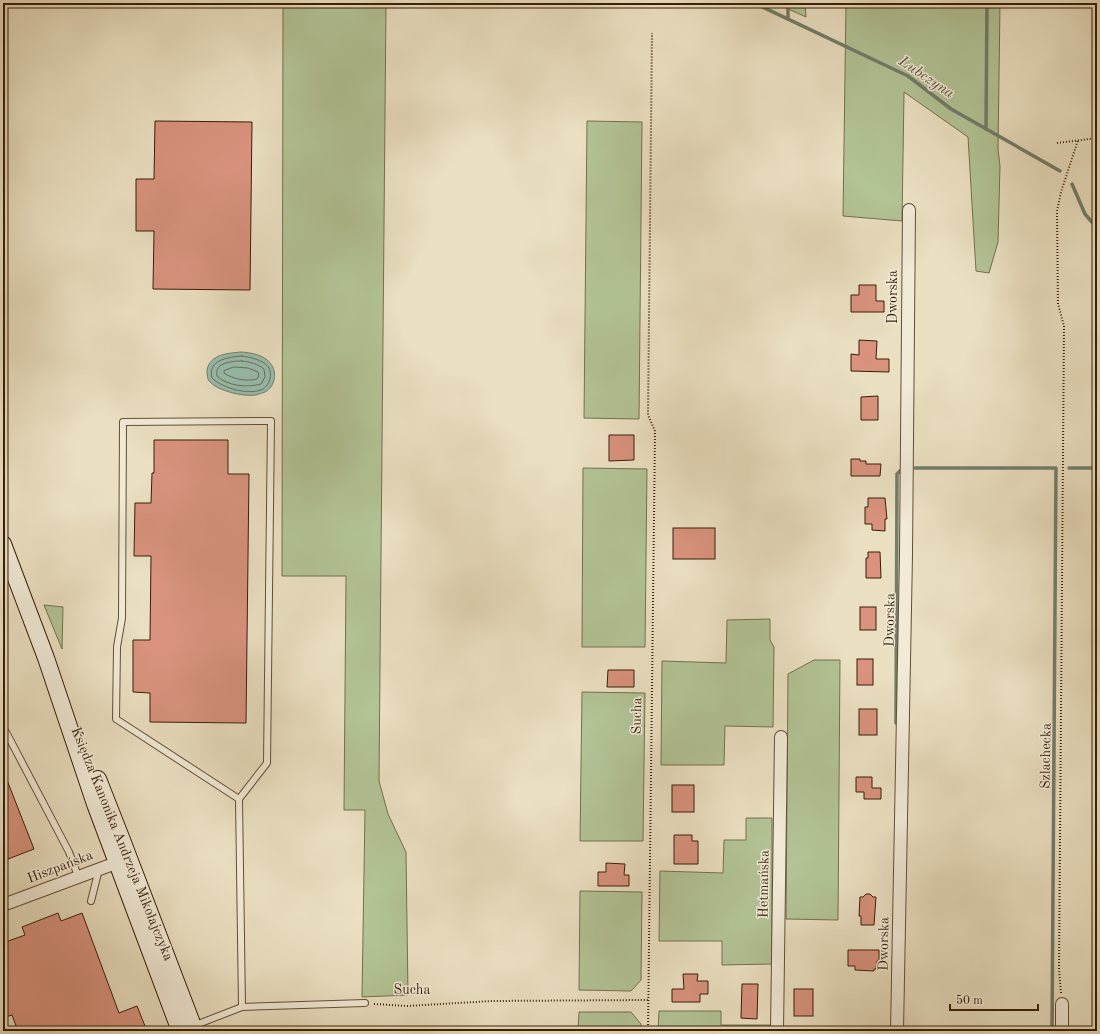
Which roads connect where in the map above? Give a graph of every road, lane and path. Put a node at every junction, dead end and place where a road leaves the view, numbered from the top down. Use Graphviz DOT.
graph roads {
  1 [pos="652,33"];
  2 [pos="1097,138"];
  3 [pos="1078,140"];
  4 [pos="1057,143"];
  5 [pos="909,210"];
  6 [pos="3,544"];
  7 [pos="3,733"];
  8 [pos="781,737"];
  9 [pos="239,799"];
  10 [pos="123,860"];
  11 [pos="99,869"];
  12 [pos="78,876"];
  13 [pos="90,901"];
  14 [pos="3,905"];
  15 [pos="648,1000"];
  16 [pos="365,1003"];
  17 [pos="1062,1004"];
  18 [pos="242,1008"];
  19 [pos="187,1030"];
  20 [pos="648,1031"];
  21 [pos="777,1031"];
  22 [pos="897,1031"];
  23 [pos="1062,1031"];
  1 -- 15 [label="path, Sucha"];
  2 -- 3 [label="path"];
  3 -- 4 [label="path"];
  3 -- 17 [label="path, Szlachecka"];
  5 -- 22 [label="street, Dworska"];
  6 -- 10 [label="main road, Księdza Kanonika Andrzeja Mikołajczyka"];
  7 -- 12 [label="lane"];
  8 -- 21 [label="street, Hetmańska"];
  9 -- 9 [label="lane"];
  9 -- 18 [label="lane"];
  10 -- 11 [label="street, Hiszpańska"];
  10 -- 19 [label="main road, Księdza Kanonika Andrzeja Mikołajczyka"];
  11 -- 12 [label="street, Hiszpańska"];
  11 -- 13 [label="lane"];
  12 -- 14 [label="street, Hiszpańska"];
  15 -- 16 [label="path, Sucha"];
  15 -- 20 [label="path, Sucha"];
  16 -- 18 [label="lane"];
  17 -- 23 [label="street"];
  18 -- 19 [label="lane"];
}
